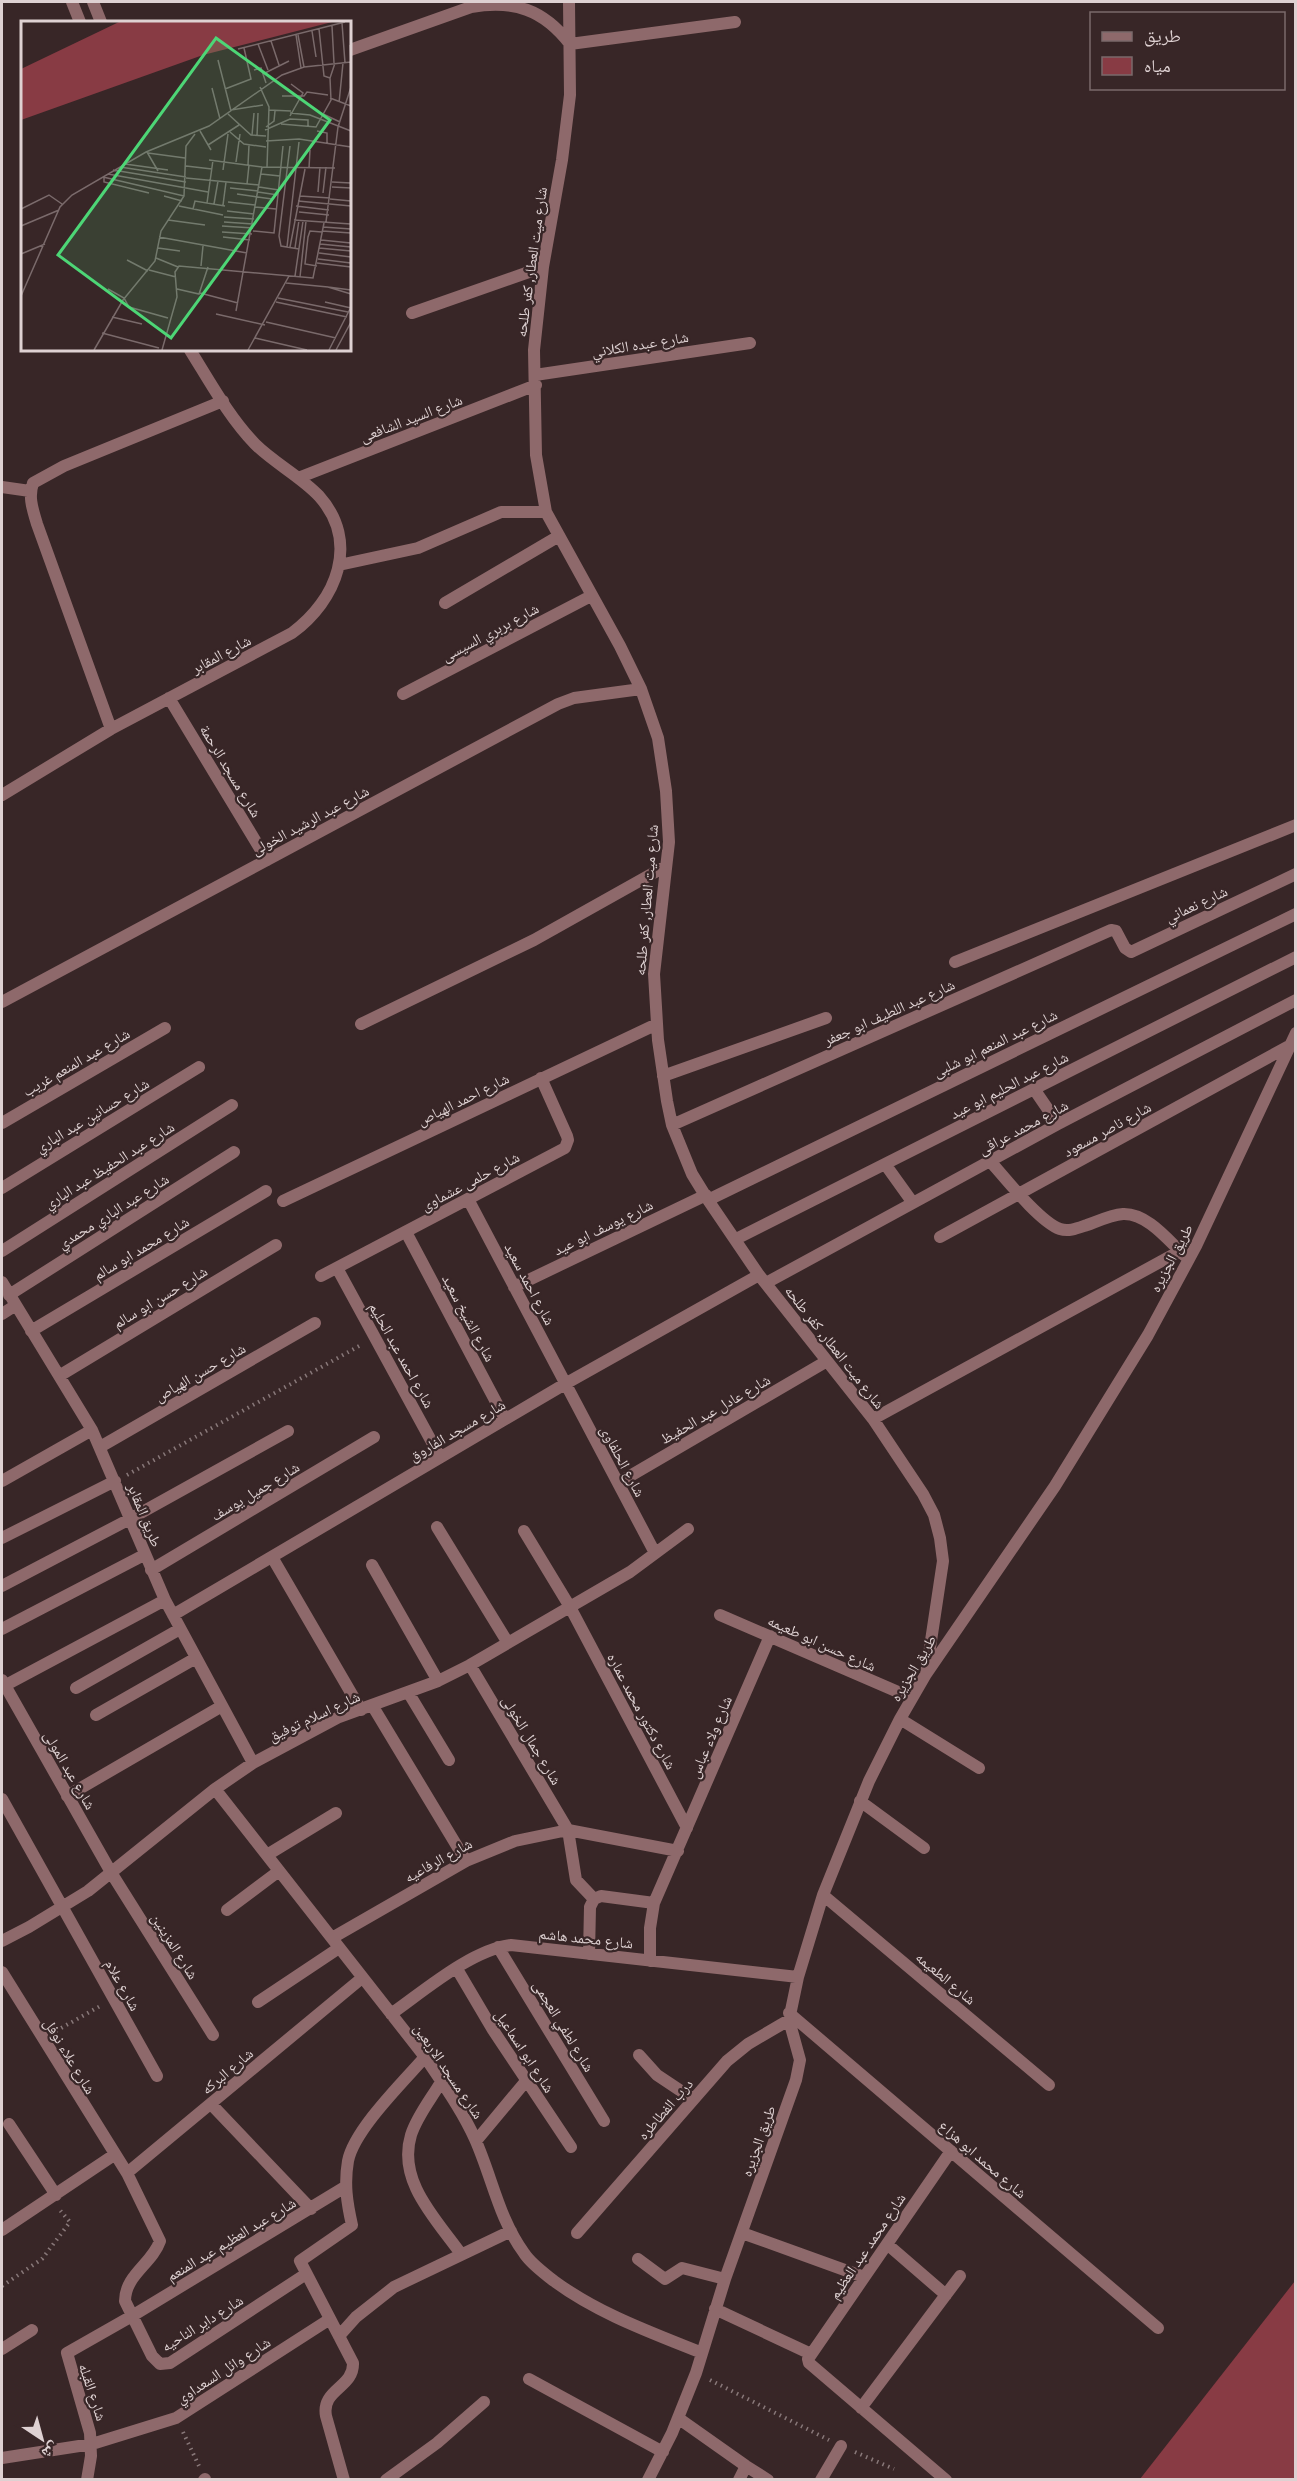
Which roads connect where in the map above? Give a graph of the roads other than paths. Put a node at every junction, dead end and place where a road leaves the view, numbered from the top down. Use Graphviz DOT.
graph roads {
  1 [pos="72,2"];
  2 [pos="93,2"];
  3 [pos="569,2"];
  4 [pos="80,21"];
  5 [pos="101,21"];
  6 [pos="735,22"];
  7 [pos="570,44"];
  8 [pos="351,50"];
  9 [pos="543,267"];
  10 [pos="412,313"];
  11 [pos="750,343"];
  12 [pos="191,351"];
  13 [pos="535,380"];
  14 [pos="223,402"];
  15 [pos="298,478"];
  16 [pos="2,487"];
  17 [pos="30,491"];
  18 [pos="546,512"];
  19 [pos="559,536"];
  20 [pos="339,565"];
  21 [pos="591,596"];
  22 [pos="445,603"];
  23 [pos="641,690"];
  24 [pos="403,694"];
  25 [pos="169,698"];
  26 [pos="111,729"];
  27 [pos="2,795"];
  28 [pos="1296,825"];
  29 [pos="267,860"];
  30 [pos="666,866"];
  31 [pos="1296,874"];
  32 [pos="1296,914"];
  33 [pos="1118,933"];
  34 [pos="1296,957"];
  35 [pos="955,962"];
  36 [pos="1296,1000"];
  37 [pos="2,1002"];
  38 [pos="826,1018"];
  39 [pos="361,1024"];
  40 [pos="657,1024"];
  41 [pos="165,1028"];
  42 [pos="1296,1033"];
  43 [pos="1289,1046"];
  44 [pos="199,1067"];
  45 [pos="663,1076"];
  46 [pos="541,1078"];
  47 [pos="1034,1089"];
  48 [pos="232,1105"];
  49 [pos="2,1123"];
  50 [pos="1058,1124"];
  51 [pos="672,1125"];
  52 [pos="234,1152"];
  53 [pos="990,1161"];
  54 [pos="885,1164"];
  55 [pos="2,1188"];
  56 [pos="266,1191"];
  57 [pos="1020,1193"];
  58 [pos="707,1197"];
  59 [pos="468,1199"];
  60 [pos="283,1201"];
  61 [pos="913,1203"];
  62 [pos="406,1232"];
  63 [pos="940,1237"];
  64 [pos="736,1239"];
  65 [pos="276,1245"];
  66 [pos="2,1251"];
  67 [pos="1184,1255"];
  68 [pos="337,1268"];
  69 [pos="321,1276"];
  70 [pos="762,1279"];
  71 [pos="2,1282"];
  72 [pos="514,1287"];
  73 [pos="13,1300"];
  74 [pos="2,1314"];
  75 [pos="315,1323"];
  76 [pos="31,1331"];
  77 [pos="827,1361"];
  78 [pos="59,1376"];
  79 [pos="565,1384"];
  80 [pos="505,1419"];
  81 [pos="873,1419"];
  82 [pos="92,1430"];
  83 [pos="288,1431"];
  84 [pos="374,1437"];
  85 [pos="100,1447"];
  86 [pos="440,1457"];
  87 [pos="2,1481"];
  88 [pos="115,1481"];
  89 [pos="618,1483"];
  90 [pos="128,1520"];
  91 [pos="437,1527"];
  92 [pos="688,1529"];
  93 [pos="524,1531"];
  94 [pos="2,1538"];
  95 [pos="655,1553"];
  96 [pos="144,1555"];
  97 [pos="272,1557"];
  98 [pos="372,1565"];
  99 [pos="151,1570"];
  100 [pos="2,1586"];
  101 [pos="165,1600"];
  102 [pos="570,1607"];
  103 [pos="172,1615"];
  104 [pos="720,1615"];
  105 [pos="2,1629"];
  106 [pos="180,1629"];
  107 [pos="770,1636"];
  108 [pos="508,1643"];
  109 [pos="196,1658"];
  110 [pos="470,1665"];
  111 [pos="926,1674"];
  112 [pos="438,1681"];
  113 [pos="3,1683"];
  114 [pos="76,1688"];
  115 [pos="408,1692"];
  116 [pos="912,1698"];
  117 [pos="222,1706"];
  118 [pos="366,1707"];
  119 [pos="96,1715"];
  120 [pos="900,1719"];
  121 [pos="449,1760"];
  122 [pos="253,1763"];
  123 [pos="979,1768"];
  124 [pos="215,1789"];
  125 [pos="67,1796"];
  126 [pos="2,1799"];
  127 [pos="860,1801"];
  128 [pos="336,1813"];
  129 [pos="687,1828"];
  130 [pos="568,1830"];
  131 [pos="924,1848"];
  132 [pos="678,1851"];
  133 [pos="267,1855"];
  134 [pos="465,1861"];
  135 [pos="279,1870"];
  136 [pos="111,1874"];
  137 [pos="823,1895"];
  138 [pos="594,1899"];
  139 [pos="654,1903"];
  140 [pos="62,1908"];
  141 [pos="227,1910"];
  142 [pos="2,1941"];
  143 [pos="336,1943"];
  144 [pos="498,1947"];
  145 [pos="589,1954"];
  146 [pos="650,1961"];
  147 [pos="457,1969"];
  148 [pos="2,1972"];
  149 [pos="798,1977"];
  150 [pos="362,1978"];
  151 [pos="258,2002"];
  152 [pos="391,2014"];
  153 [pos="789,2016"];
  154 [pos="213,2035"];
  155 [pos="639,2055"];
  156 [pos="425,2057"];
  157 [pos="157,2076"];
  158 [pos="526,2081"];
  159 [pos="441,2082"];
  160 [pos="1049,2085"];
  161 [pos="693,2099"];
  162 [pos="211,2104"];
  163 [pos="604,2121"];
  164 [pos="9,2124"];
  165 [pos="476,2141"];
  166 [pos="571,2147"];
  167 [pos="951,2151"];
  168 [pos="114,2156"];
  169 [pos="127,2173"];
  170 [pos="345,2187"];
  171 [pos="54,2197"];
  172 [pos="311,2209"];
  173 [pos="2,2230"];
  174 [pos="511,2231"];
  175 [pos="577,2233"];
  176 [pos="742,2233"];
  177 [pos="887,2244"];
  178 [pos="461,2254"];
  179 [pos="638,2259"];
  180 [pos="306,2274"];
  181 [pos="960,2276"];
  182 [pos="864,2277"];
  183 [pos="724,2279"];
  184 [pos="946,2295"];
  185 [pos="715,2309"];
  186 [pos="132,2316"];
  187 [pos="330,2319"];
  188 [pos="1158,2328"];
  189 [pos="32,2330"];
  190 [pos="339,2336"];
  191 [pos="2,2349"];
  192 [pos="702,2353"];
  193 [pos="810,2357"];
  194 [pos="529,2379"];
  195 [pos="484,2402"];
  196 [pos="861,2408"];
  197 [pos="678,2418"];
  198 [pos="92,2444"];
  199 [pos="841,2446"];
  200 [pos="663,2452"];
  201 [pos="2,2458"];
  202 [pos="746,2466"];
  203 [pos="87,2480"];
  204 [pos="344,2480"];
  205 [pos="386,2480"];
  206 [pos="648,2480"];
  207 [pos="739,2480"];
  208 [pos="768,2480"];
  209 [pos="821,2480"];
  210 [pos="946,2480"];
  1 -- 4 [label="street"];
  2 -- 5 [label="street"];
  3 -- 7 [label="street, شارع ميت العطار, كفر طلحه"];
  6 -- 7 [label="street"];
  7 -- 8 [label="street"];
  7 -- 9 [label="street, شارع ميت العطار, كفر طلحه"];
  9 -- 10 [label="street"];
  9 -- 13 [label="street, شارع ميت العطار, كفر طلحه"];
  11 -- 13 [label="street, شارع عبده الكلاني"];
  12 -- 14 [label="street, شارع المقابر"];
  13 -- 15 [label="street, شارع السيد الشافعى"];
  13 -- 18 [label="street, شارع ميت العطار, كفر طلحه"];
  14 -- 15 [label="street, شارع المقابر"];
  14 -- 17 [label="street"];
  15 -- 20 [label="street, شارع المقابر"];
  16 -- 17 [label="street"];
  17 -- 26 [label="street"];
  18 -- 19 [label="street, شارع ميت العطار, كفر طلحه"];
  18 -- 20 [label="street"];
  19 -- 21 [label="street, شارع ميت العطار, كفر طلحه"];
  19 -- 22 [label="street"];
  20 -- 25 [label="street, شارع المقابر"];
  21 -- 23 [label="street, شارع ميت العطار, كفر طلحه"];
  21 -- 24 [label="street, شارع بربري السيسى"];
  23 -- 29 [label="street, شارع عبد الرشيد الخولى"];
  23 -- 30 [label="street, شارع ميت العطار, كفر طلحه"];
  25 -- 26 [label="street, شارع المقابر"];
  25 -- 29 [label="street, شارع مسجد الرحمة"];
  26 -- 27 [label="street, شارع المقابر"];
  28 -- 35 [label="street"];
  29 -- 37 [label="street, شارع عبد الرشيد الخولى"];
  30 -- 39 [label="street"];
  30 -- 40 [label="street, شارع ميت العطار, كفر طلحه"];
  31 -- 33 [label="street, شارع نعماني"];
  32 -- 58 [label="street, شارع عبد المنعم ابو شلبى"];
  33 -- 51 [label="street, شارع عبد اللطيف ابو جعفر"];
  34 -- 47 [label="street, شارع عبد الحليم ابو عيد"];
  36 -- 50 [label="street, شارع محمد عراقى"];
  38 -- 45 [label="street"];
  40 -- 45 [label="street, شارع ميت العطار, كفر طلحه"];
  40 -- 46 [label="street, شارع احمد الهياص"];
  41 -- 49 [label="street, شارع عبد المنعم غريب"];
  42 -- 43 [label="street, طريق الجزيره"];
  43 -- 57 [label="street, شارع ناصر مسعود"];
  43 -- 67 [label="street, طريق الجزيره"];
  44 -- 55 [label="street, شارع حسانين عبد الباري"];
  45 -- 51 [label="street, شارع ميت العطار, كفر طلحه"];
  46 -- 59 [label="street, شارع حلمى عشماوى"];
  46 -- 60 [label="street, شارع احمد الهياص"];
  47 -- 50 [label="street"];
  47 -- 54 [label="street, شارع عبد الحليم ابو عيد"];
  48 -- 66 [label="street, شارع عبد الحفيظ عبد الباري"];
  50 -- 53 [label="street, شارع محمد عراقى"];
  51 -- 58 [label="street, شارع ميت العطار, كفر طلحه"];
  52 -- 73 [label="street, شارع عبد الباري محمدي"];
  53 -- 57 [label="street"];
  53 -- 61 [label="street, شارع محمد عراقى"];
  54 -- 61 [label="street"];
  54 -- 64 [label="street, شارع عبد الحليم ابو عيد"];
  56 -- 76 [label="street, شارع محمد ابو سالم"];
  57 -- 63 [label="street, شارع ناصر مسعود"];
  57 -- 67 [label="street"];
  58 -- 64 [label="street, شارع ميت العطار, كفر طلحه"];
  58 -- 72 [label="street, شارع يوسف ابو عيد"];
  59 -- 62 [label="street, شارع حلمى عشماوى"];
  59 -- 72 [label="street, شارع احمد سعيد"];
  61 -- 70 [label="street, شارع محمد عراقى"];
  62 -- 68 [label="street, شارع حلمى عشماوى"];
  62 -- 80 [label="street, شارع الشيخ سعيد"];
  64 -- 70 [label="street, شارع ميت العطار, كفر طلحه"];
  65 -- 78 [label="street, شارع حسن ابو سالم"];
  67 -- 81 [label="street"];
  67 -- 111 [label="street, طريق الجزيره"];
  68 -- 69 [label="street, شارع حلمى عشماوى"];
  68 -- 86 [label="street, شارع احمد عبد الحليم"];
  70 -- 77 [label="street, شارع ميت العطار, كفر طلحه"];
  70 -- 79 [label="street, شارع مسجد الفاروق"];
  71 -- 73 [label="street, طريق المقابر"];
  72 -- 79 [label="street, شارع احمد سعيد"];
  73 -- 74 [label="street, شارع عبد الباري محمدي"];
  73 -- 76 [label="street, طريق المقابر"];
  75 -- 85 [label="street, شارع حسن الهياص"];
  76 -- 78 [label="street, طريق المقابر"];
  77 -- 81 [label="street, شارع ميت العطار, كفر طلحه"];
  77 -- 89 [label="street, شارع عادل عبد الحفيظ"];
  78 -- 82 [label="street, طريق المقابر"];
  79 -- 80 [label="street, شارع مسجد الفاروق"];
  79 -- 89 [label="street, شارع الحلفاوى"];
  80 -- 86 [label="street, شارع مسجد الفاروق"];
  81 -- 111 [label="street, شارع ميت العطار, كفر طلحه"];
  82 -- 85 [label="street, طريق المقابر"];
  82 -- 87 [label="street"];
  83 -- 90 [label="street"];
  84 -- 99 [label="street, شارع جميل يوسف"];
  85 -- 88 [label="street, طريق المقابر"];
  86 -- 97 [label="street, شارع مسجد الفاروق"];
  88 -- 90 [label="street, طريق المقابر"];
  88 -- 94 [label="street"];
  89 -- 95 [label="street, شارع الحلفاوى"];
  90 -- 96 [label="street, طريق المقابر"];
  90 -- 100 [label="street"];
  91 -- 108 [label="street"];
  92 -- 95 [label="street, شارع اسلام توفيق"];
  93 -- 102 [label="street, شارع دكتور محمد عماره"];
  95 -- 102 [label="street, شارع اسلام توفيق"];
  96 -- 99 [label="street, طريق المقابر"];
  96 -- 105 [label="street"];
  97 -- 103 [label="street, شارع مسجد الفاروق"];
  97 -- 118 [label="street"];
  98 -- 112 [label="street"];
  99 -- 101 [label="street, طريق المقابر"];
  101 -- 103 [label="street, طريق المقابر"];
  101 -- 113 [label="street"];
  102 -- 108 [label="street, شارع اسلام توفيق"];
  102 -- 129 [label="street, شارع دكتور محمد عماره"];
  103 -- 106 [label="street, طريق المقابر"];
  104 -- 107 [label="street, شارع حسن ابو طعيمه"];
  106 -- 109 [label="street, طريق المقابر"];
  106 -- 114 [label="street"];
  107 -- 116 [label="street, شارع حسن ابو طعيمه"];
  107 -- 129 [label="street, شارع ولاء عباس"];
  108 -- 110 [label="street, شارع اسلام توفيق"];
  109 -- 117 [label="street, طريق المقابر"];
  109 -- 119 [label="street"];
  110 -- 112 [label="street, شارع اسلام توفيق"];
  110 -- 130 [label="street, شارع جمال الخولى"];
  111 -- 116 [label="street, طريق الجزيره"];
  112 -- 115 [label="street, شارع اسلام توفيق"];
  113 -- 125 [label="street, شارع عبد المولى"];
  115 -- 118 [label="street, شارع اسلام توفيق"];
  115 -- 121 [label="street"];
  116 -- 120 [label="street, طريق الجزيره"];
  117 -- 122 [label="street, طريق المقابر"];
  117 -- 125 [label="street"];
  118 -- 122 [label="street, شارع اسلام توفيق"];
  118 -- 134 [label="street"];
  120 -- 123 [label="street"];
  120 -- 127 [label="street, طريق الجزيره"];
  122 -- 124 [label="street, شارع اسلام توفيق"];
  124 -- 133 [label="street, شارع مسجد الاربعين"];
  124 -- 136 [label="street, شارع اسلام توفيق"];
  125 -- 136 [label="street, شارع عبد المولى"];
  126 -- 140 [label="street, شارع علام"];
  127 -- 131 [label="street"];
  127 -- 137 [label="street, طريق الجزيره"];
  128 -- 133 [label="street"];
  129 -- 132 [label="street, شارع ولاء عباس"];
  130 -- 132 [label="street"];
  130 -- 134 [label="street, شارع الرفاعيه"];
  130 -- 138 [label="street"];
  132 -- 139 [label="street, شارع ولاء عباس"];
  133 -- 135 [label="street, شارع مسجد الاربعين"];
  134 -- 143 [label="street, شارع الرفاعيه"];
  135 -- 141 [label="street"];
  135 -- 143 [label="street, شارع مسجد الاربعين"];
  136 -- 140 [label="street, شارع اسلام توفيق"];
  136 -- 154 [label="street, شارع المزينين"];
  137 -- 149 [label="street, طريق الجزيره"];
  137 -- 160 [label="street, شارع الطعيمه"];
  138 -- 139 [label="street"];
  138 -- 145 [label="street"];
  139 -- 146 [label="street, شارع ولاء عباس"];
  140 -- 142 [label="street, شارع اسلام توفيق"];
  140 -- 157 [label="street, شارع علام"];
  143 -- 150 [label="street, شارع مسجد الاربعين"];
  143 -- 151 [label="street, شارع الرفاعيه"];
  144 -- 145 [label="street, شارع محمد هاشم"];
  144 -- 147 [label="street, شارع محمد هاشم"];
  144 -- 163 [label="street, شارع لطفي العجمى"];
  145 -- 146 [label="street, شارع محمد هاشم"];
  146 -- 149 [label="street, شارع محمد هاشم"];
  147 -- 152 [label="street, شارع محمد هاشم"];
  147 -- 158 [label="street, شارع ابو اسماعيل"];
  148 -- 168 [label="street, شارع علاء نوفل"];
  149 -- 153 [label="street, طريق الجزيره"];
  150 -- 152 [label="street, شارع مسجد الاربعين"];
  150 -- 162 [label="street, شارع البركه"];
  152 -- 156 [label="street, شارع مسجد الاربعين"];
  153 -- 161 [label="street, درب الفطاطره"];
  153 -- 167 [label="street, شارع محمد ابو هزاع"];
  153 -- 176 [label="street, طريق الجزيره"];
  155 -- 161 [label="street"];
  156 -- 159 [label="street, شارع مسجد الاربعين"];
  156 -- 170 [label="street"];
  158 -- 165 [label="street"];
  158 -- 166 [label="street, شارع ابو اسماعيل"];
  159 -- 165 [label="street, شارع مسجد الاربعين"];
  159 -- 178 [label="street"];
  161 -- 175 [label="street, درب الفطاطره"];
  162 -- 169 [label="street, شارع البركه"];
  162 -- 172 [label="street"];
  164 -- 171 [label="street"];
  165 -- 174 [label="street, شارع مسجد الاربعين"];
  167 -- 177 [label="street, شارع محمد عبد العظيم"];
  167 -- 188 [label="street, شارع محمد ابو هزاع"];
  168 -- 169 [label="street"];
  168 -- 171 [label="street"];
  169 -- 186 [label="street"];
  170 -- 172 [label="street, شارع عبد العظيم عبد المنعم"];
  170 -- 180 [label="street"];
  171 -- 173 [label="street"];
  172 -- 186 [label="street, شارع عبد العظيم عبد المنعم"];
  174 -- 178 [label="street"];
  174 -- 192 [label="street, شارع مسجد الاربعين"];
  176 -- 182 [label="street"];
  176 -- 183 [label="street, طريق الجزيره"];
  177 -- 182 [label="street, شارع محمد عبد العظيم"];
  177 -- 184 [label="street"];
  178 -- 190 [label="street"];
  179 -- 183 [label="street"];
  180 -- 186 [label="street, شارع داير الناحيه"];
  180 -- 187 [label="street"];
  181 -- 184 [label="street"];
  182 -- 193 [label="street, شارع محمد عبد العظيم"];
  183 -- 185 [label="street, طريق الجزيره"];
  184 -- 196 [label="street"];
  185 -- 192 [label="street, طريق الجزيره"];
  185 -- 193 [label="street"];
  186 -- 198 [label="street, شارع القبله"];
  187 -- 190 [label="street"];
  187 -- 198 [label="street, شارع وائل السعداوي"];
  189 -- 191 [label="street"];
  190 -- 204 [label="street"];
  192 -- 197 [label="street, طريق الجزيره"];
  193 -- 196 [label="street"];
  194 -- 200 [label="street"];
  195 -- 205 [label="street"];
  196 -- 210 [label="street"];
  197 -- 200 [label="street, طريق الجزيره"];
  197 -- 202 [label="street"];
  198 -- 201 [label="street"];
  198 -- 203 [label="street, شارع القبله"];
  199 -- 209 [label="street"];
  200 -- 206 [label="street, طريق الجزيره"];
  202 -- 207 [label="street"];
  202 -- 208 [label="street"];
}
